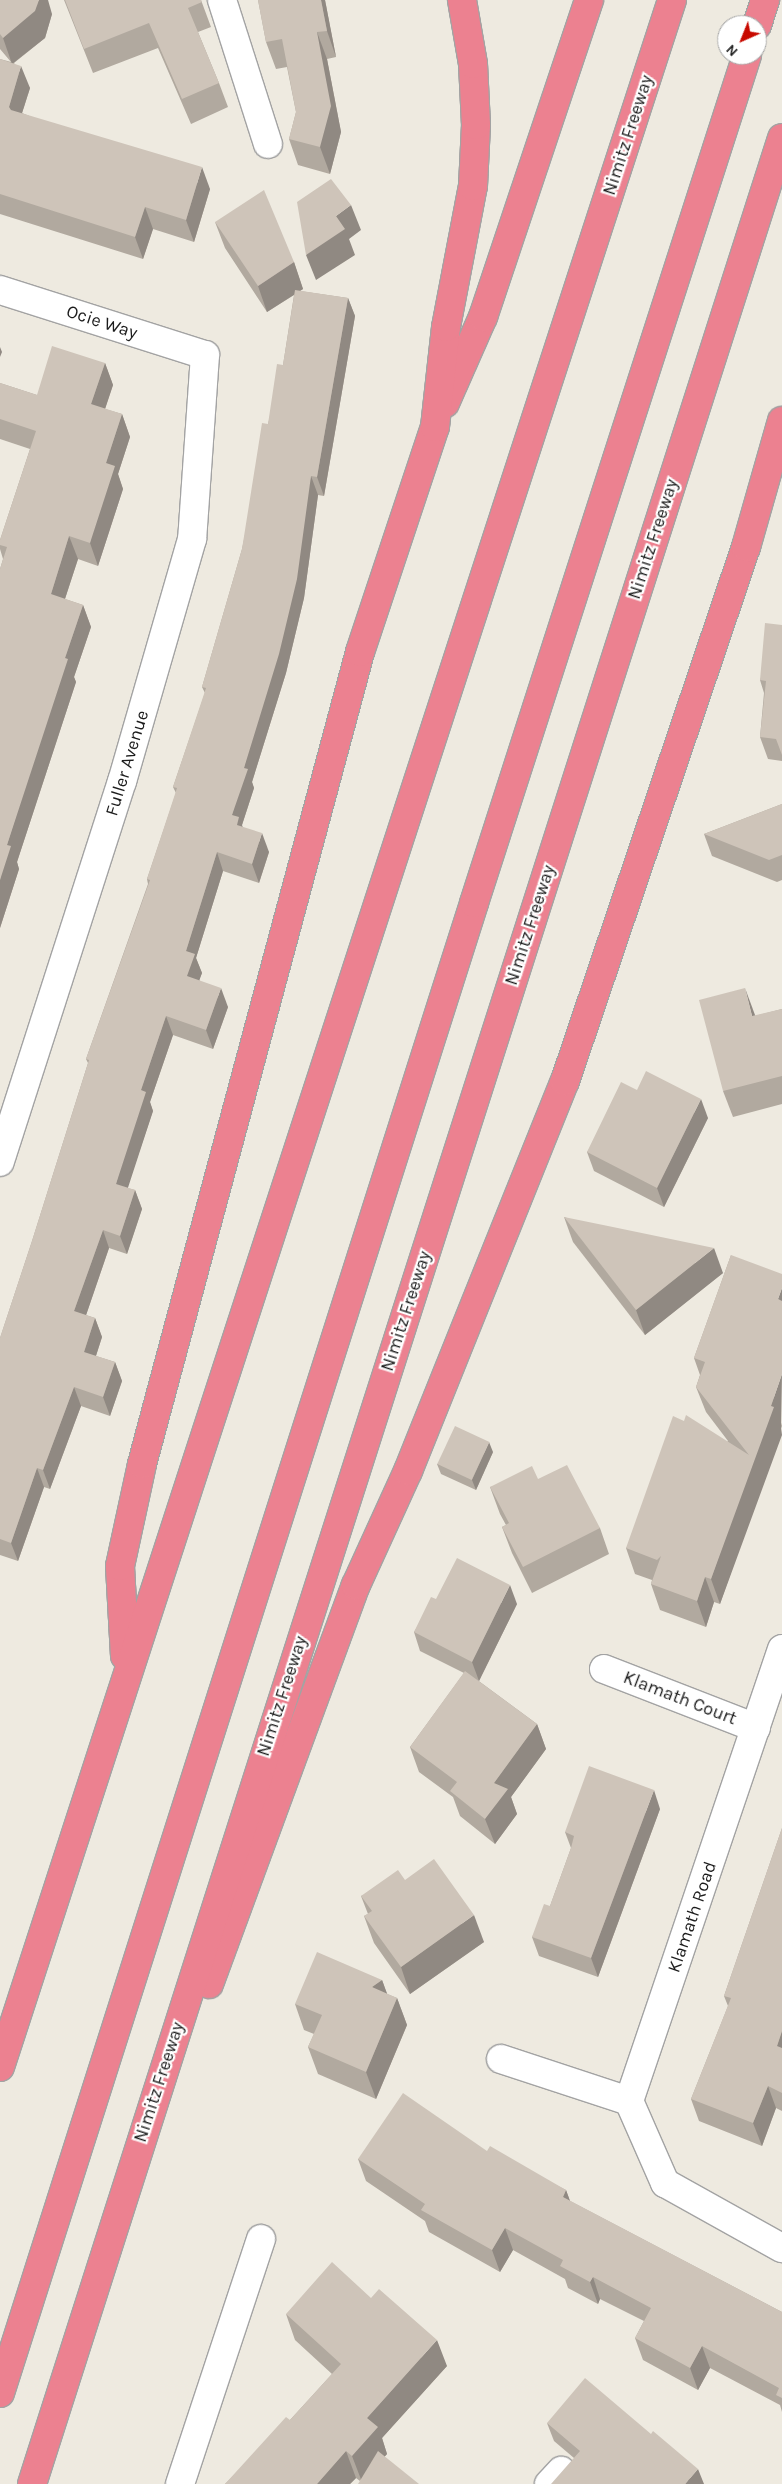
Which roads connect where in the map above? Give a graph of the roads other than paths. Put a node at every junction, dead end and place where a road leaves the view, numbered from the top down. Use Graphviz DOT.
graph roads {
  1 [pos="222,0"];
  2 [pos="462,0"];
  3 [pos="589,0"];
  4 [pos="672,0"];
  5 [pos="765,0"];
  6 [pos="760,15"];
  7 [pos="744,65"];
  8 [pos="782,138"];
  9 [pos="268,144"];
  10 [pos="0,290"];
  11 [pos="205,355"];
  12 [pos="782,421"];
  13 [pos="435,427"];
  14 [pos="782,487"];
  15 [pos="746,547"];
  16 [pos="0,1162"];
  17 [pos="782,1649"];
  18 [pos="604,1669"];
  19 [pos="126,1672"];
  20 [pos="756,1728"];
  21 [pos="501,2059"];
  22 [pos="0,2067"];
  23 [pos="629,2101"];
  24 [pos="262,2239"];
  25 [pos="782,2248"];
  26 [pos="69,2363"];
  27 [pos="0,2393"];
  28 [pos="32,2484"];
  29 [pos="180,2484"];
  1 -- 9 [label="street"];
  2 -- 13 [label="highway"];
  3 -- 13 [label="highway"];
  4 -- 19 [label="highway, Nimitz Freeway"];
  5 -- 6 [label="highway"];
  7 -- 27 [label="highway"];
  8 -- 26 [label="highway, Nimitz Freeway"];
  10 -- 11 [label="street, Ocie Way"];
  11 -- 16 [label="street, Fuller Avenue"];
  12 -- 15 [label="highway"];
  13 -- 19 [label="highway"];
  14 -- 15 [label="highway"];
  15 -- 26 [label="highway"];
  17 -- 20 [label="street, Klamath Road"];
  18 -- 20 [label="street, Klamath Court"];
  19 -- 22 [label="highway, Nimitz Freeway"];
  20 -- 23 [label="street, Klamath Road"];
  21 -- 23 [label="street"];
  23 -- 25 [label="street"];
  24 -- 29 [label="street"];
  26 -- 28 [label="highway, Nimitz Freeway"];
}
